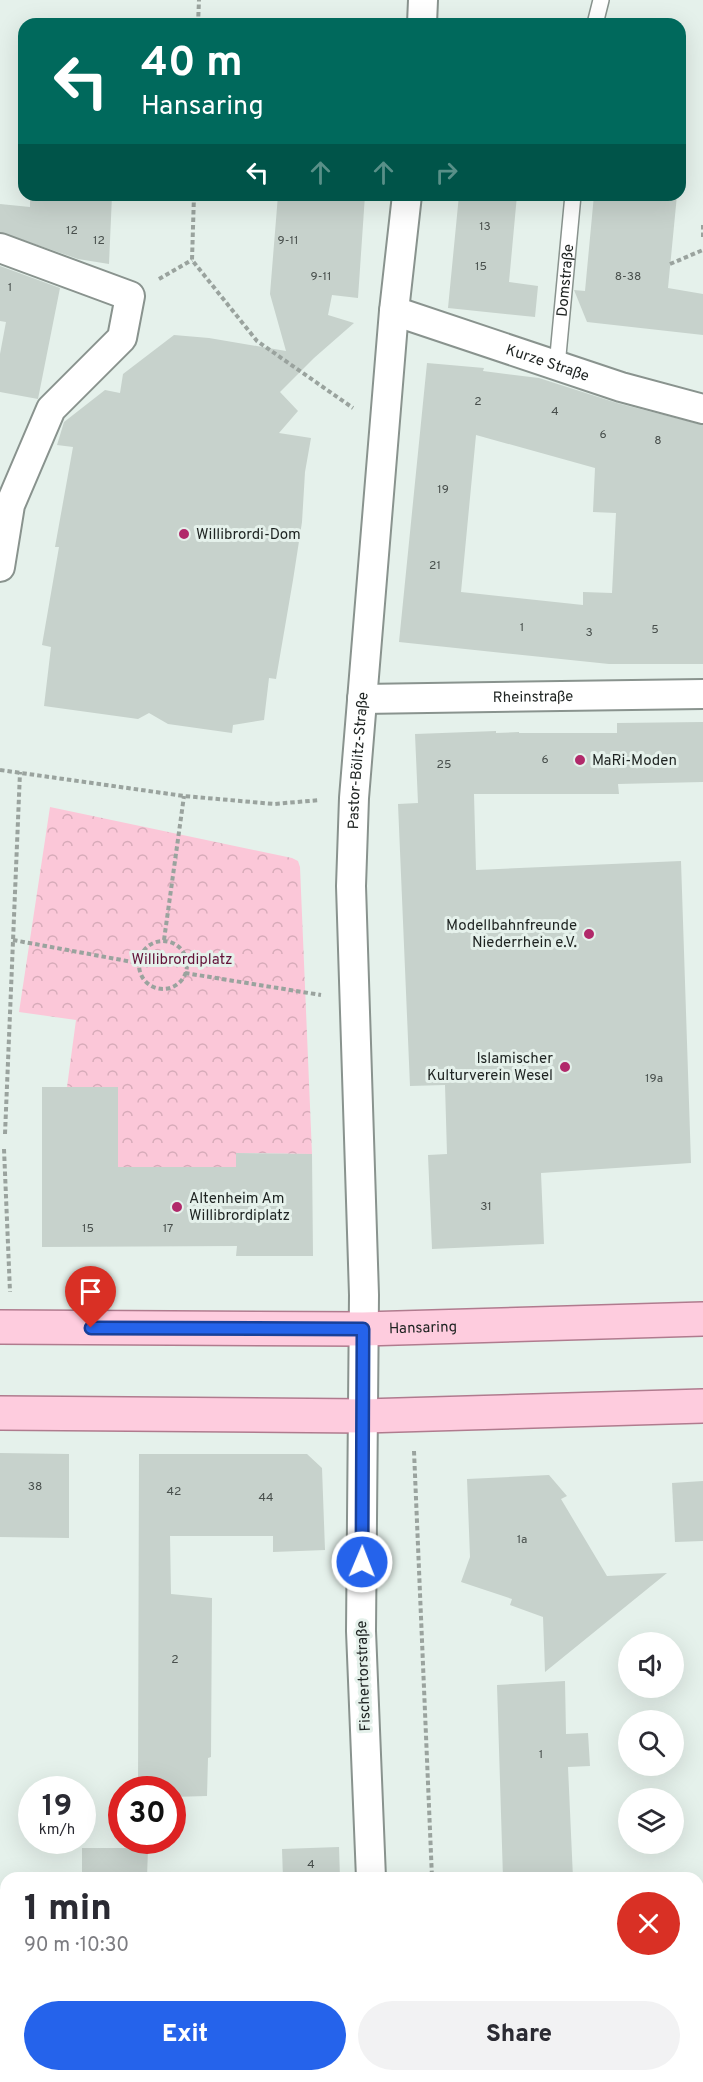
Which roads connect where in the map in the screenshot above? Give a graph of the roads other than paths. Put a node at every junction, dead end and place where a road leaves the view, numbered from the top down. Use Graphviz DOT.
graph roads {
  1 [pos="423,0"];
  2 [pos="601,0"];
  3 [pos="422,18"];
  4 [pos="597,18"];
  5 [pos="405,201"];
  6 [pos="572,201"];
  7 [pos="0,248"];
  8 [pos="394,311"];
  9 [pos="557,366"];
  10 [pos="703,409"];
  11 [pos="5,504"];
  12 [pos="0,567"];
  13 [pos="703,694"];
  14 [pos="362,699"];
  15 [pos="703,1319"];
  16 [pos="0,1327"];
  17 [pos="363,1329"];
  18 [pos="703,1406"];
  19 [pos="0,1413"];
  20 [pos="364,1416"];
  21 [pos="371,1872"];
  1 -- 3 [label="street"];
  2 -- 4 [label="lane"];
  5 -- 8 [label="street, Pastor-Bölitz-Straße"];
  6 -- 9 [label="lane, Domstraße"];
  7 -- 11 [label="street"];
  8 -- 9 [label="street, Kurze Straße"];
  8 -- 14 [label="street, Pastor-Bölitz-Straße"];
  9 -- 10 [label="street, Kurze Straße"];
  11 -- 12 [label="street"];
  13 -- 14 [label="street, Rheinstraße"];
  14 -- 17 [label="street, Pastor-Bölitz-Straße"];
  15 -- 17 [label="main road, Hansaring"];
  16 -- 17 [label="main road, Hansaring"];
  17 -- 20 [label="street, Fischertorstraße"];
  18 -- 20 [label="main road"];
  19 -- 20 [label="main road"];
  20 -- 21 [label="street, Fischertorstraße"];
}
